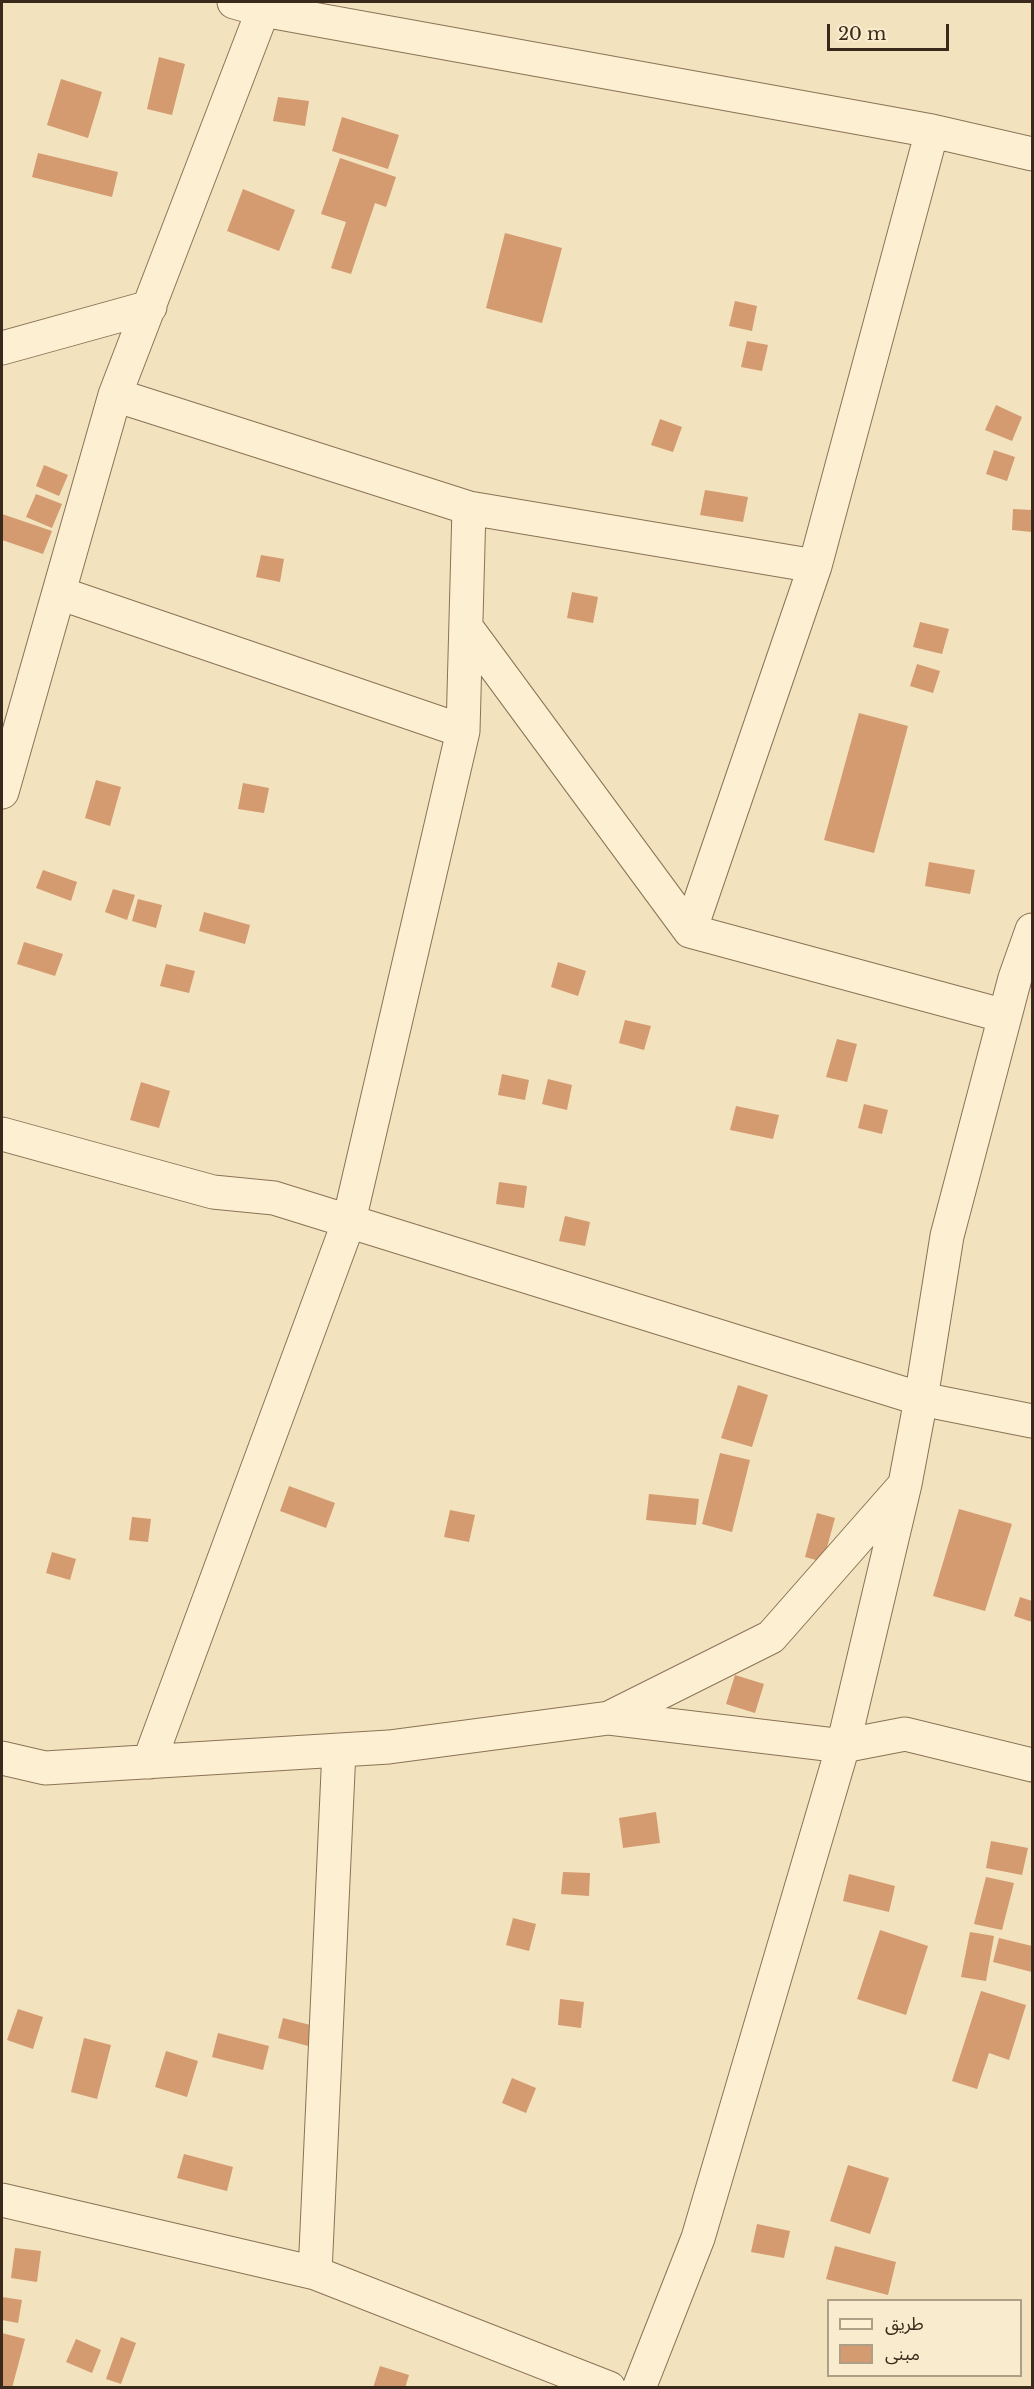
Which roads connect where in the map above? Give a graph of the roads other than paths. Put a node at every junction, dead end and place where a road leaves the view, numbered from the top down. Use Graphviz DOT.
graph roads {
  1 [pos="254,4"];
  2 [pos="932,131"];
  3 [pos="1032,154"];
  4 [pos="150,307"];
  5 [pos="2,348"];
  6 [pos="116,395"];
  7 [pos="469,508"];
  8 [pos="815,566"];
  9 [pos="59,593"];
  10 [pos="466,627"];
  11 [pos="463,731"];
  12 [pos="2,792"];
  13 [pos="1032,930"];
  14 [pos="690,931"];
  15 [pos="1005,1016"];
  16 [pos="2,1134"];
  17 [pos="349,1221"];
  18 [pos="921,1399"];
  19 [pos="1032,1421"];
  20 [pos="905,1484"];
  21 [pos="609,1718"];
  22 [pos="843,1746"];
  23 [pos="339,1750"];
  24 [pos="2,1758"];
  25 [pos="149,1762"];
  26 [pos="1032,1765"];
  27 [pos="2,2200"];
  28 [pos="315,2273"];
  29 [pos="609,2388"];
  30 [pos="639,2388"];
  1 -- 2 [label="street"];
  1 -- 4 [label="street"];
  2 -- 3 [label="street"];
  2 -- 8 [label="street"];
  4 -- 5 [label="street"];
  4 -- 6 [label="street"];
  6 -- 7 [label="street"];
  6 -- 9 [label="street"];
  7 -- 8 [label="street"];
  7 -- 10 [label="street"];
  8 -- 14 [label="street"];
  9 -- 11 [label="street"];
  9 -- 12 [label="street"];
  10 -- 11 [label="street"];
  10 -- 14 [label="street"];
  11 -- 17 [label="street"];
  13 -- 15 [label="street"];
  14 -- 15 [label="street"];
  15 -- 18 [label="street"];
  16 -- 17 [label="street"];
  17 -- 18 [label="street"];
  17 -- 25 [label="street"];
  18 -- 19 [label="street"];
  18 -- 20 [label="street"];
  20 -- 21 [label="street"];
  20 -- 22 [label="street"];
  21 -- 22 [label="street"];
  21 -- 23 [label="street"];
  22 -- 26 [label="street"];
  22 -- 30 [label="street"];
  23 -- 25 [label="street"];
  23 -- 28 [label="street"];
  24 -- 25 [label="street"];
  27 -- 28 [label="street"];
  28 -- 29 [label="street"];
}
